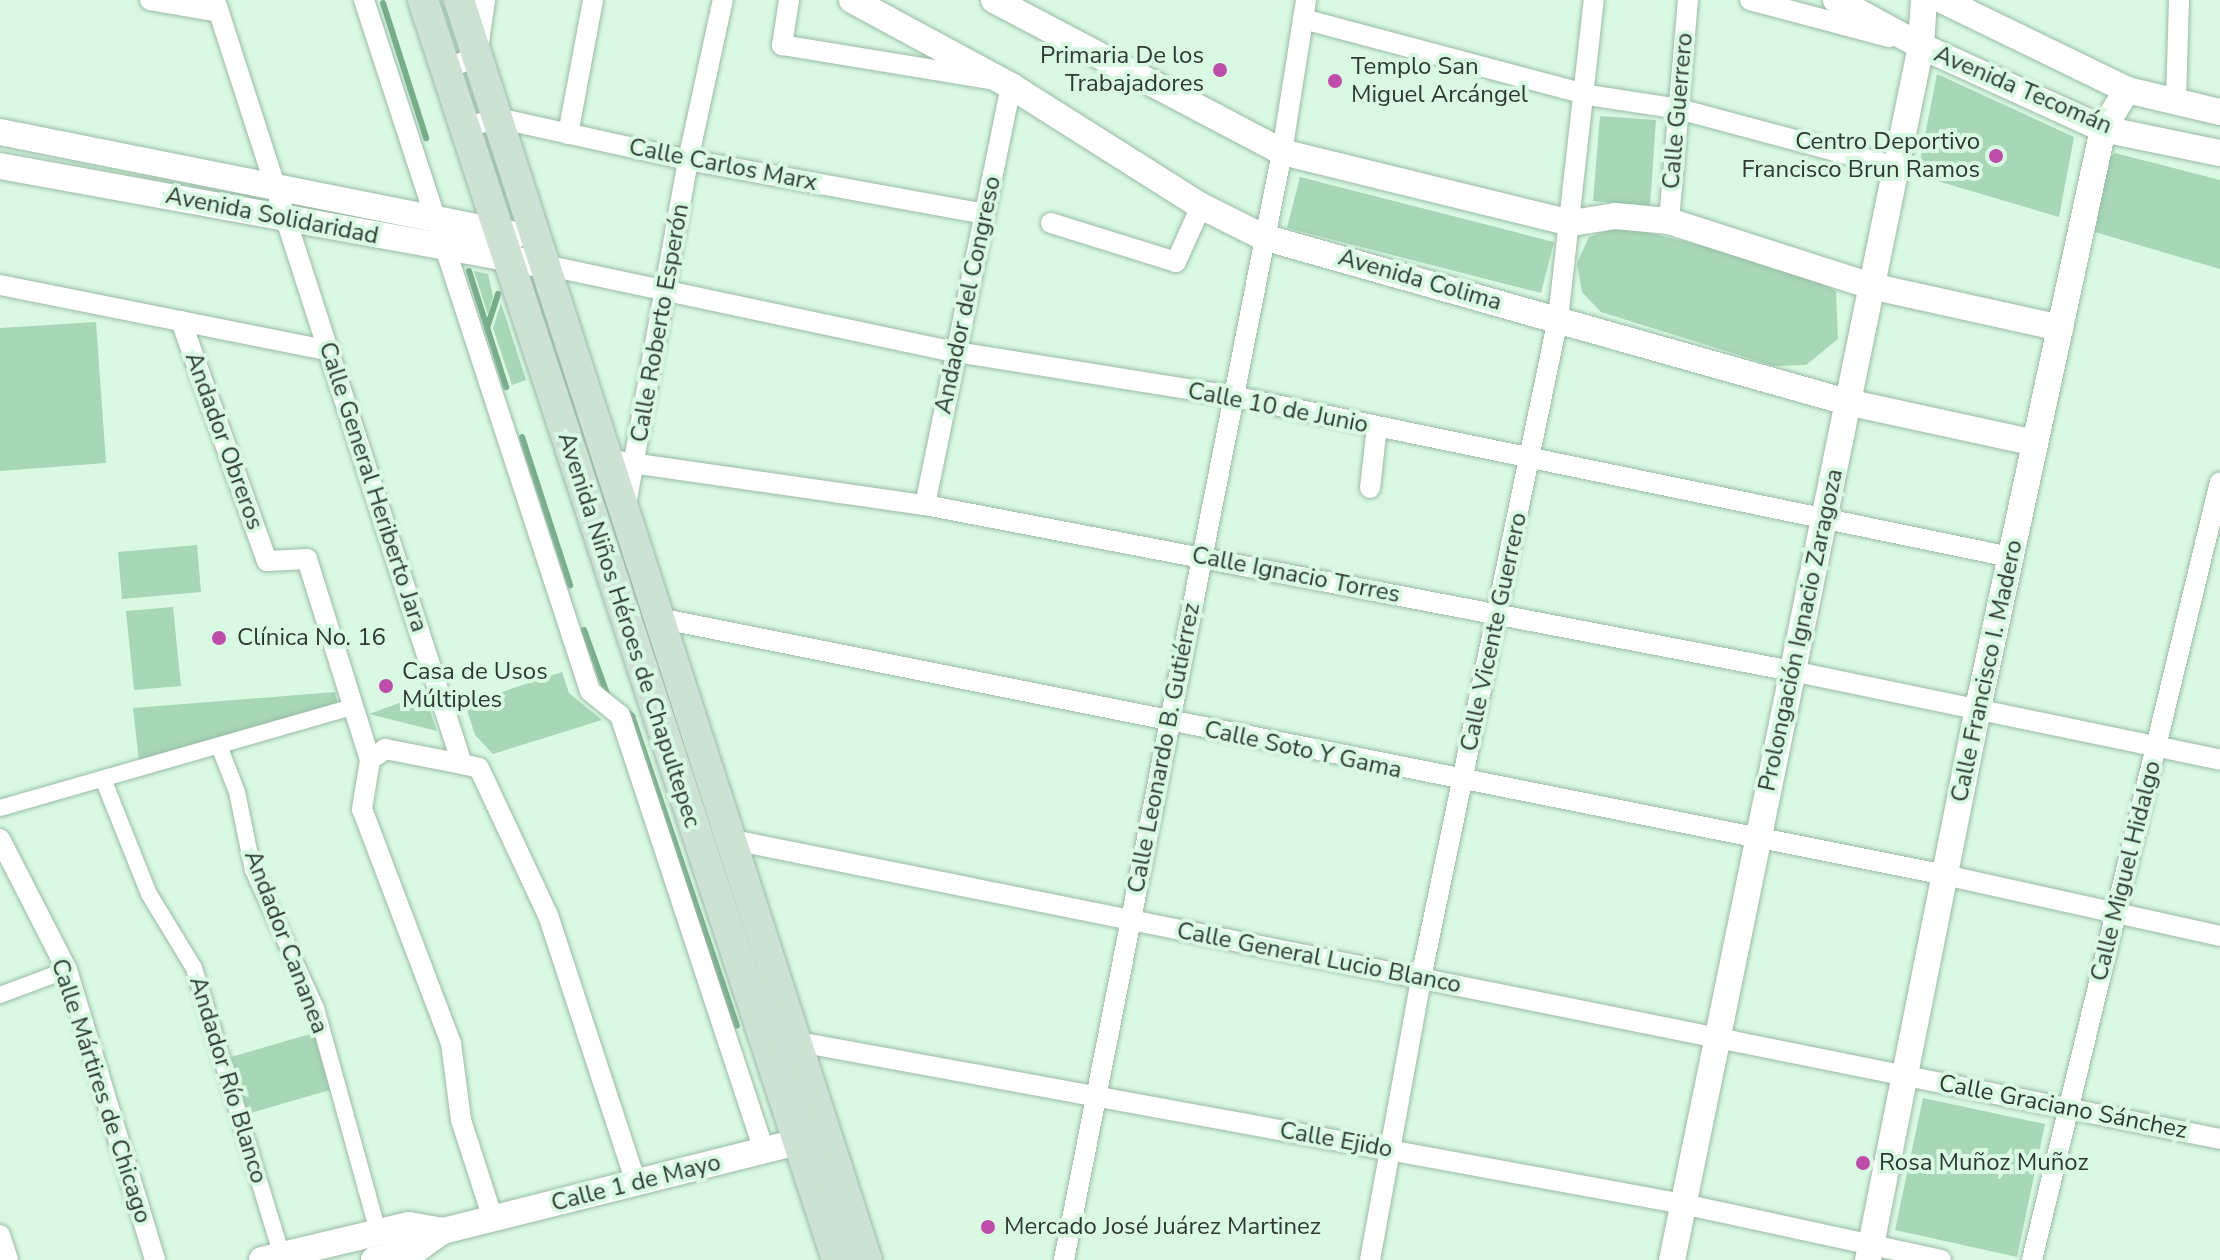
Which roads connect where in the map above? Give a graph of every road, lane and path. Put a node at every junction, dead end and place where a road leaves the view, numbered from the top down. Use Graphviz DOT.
graph roads {
  1 [pos="150,0"];
  2 [pos="364,0"];
  3 [pos="423,0"];
  4 [pos="459,0"];
  5 [pos="485,0"];
  6 [pos="593,0"];
  7 [pos="723,0"];
  8 [pos="789,0"];
  9 [pos="852,0"];
  10 [pos="994,0"];
  11 [pos="1594,0"];
  12 [pos="1688,0"];
  13 [pos="1750,0"];
  14 [pos="1836,0"];
  15 [pos="1924,0"];
  16 [pos="1942,0"];
  17 [pos="2179,0"];
  18 [pos="217,6"];
  19 [pos="1305,9"];
  20 [pos="1921,46"];
  21 [pos="477,57"];
  22 [pos="445,69"];
  23 [pos="1007,84"];
  24 [pos="2127,90"];
  25 [pos="1588,95"];
  26 [pos="2176,101"];
  27 [pos="1679,109"];
  28 [pos="2220,112"];
  29 [pos="497,118"];
  30 [pos="465,128"];
  31 [pos="2103,129"];
  32 [pos="0,132"];
  33 [pos="568,134"];
  34 [pos="1282,152"];
  35 [pos="2220,153"];
  36 [pos="688,160"];
  37 [pos="0,166"];
  38 [pos="1896,167"];
  39 [pos="277,189"];
  40 [pos="1201,206"];
  41 [pos="984,214"];
  42 [pos="286,218"];
  43 [pos="1669,221"];
  44 [pos="437,222"];
  45 [pos="1051,223"];
  46 [pos="1572,223"];
  47 [pos="1263,237"];
  48 [pos="503,246"];
  49 [pos="446,249"];
  50 [pos="540,251"];
  51 [pos="0,285"];
  52 [pos="1871,286"];
  53 [pos="664,294"];
  54 [pos="1558,319"];
  55 [pos="181,321"];
  56 [pos="2060,328"];
  57 [pos="329,351"];
  58 [pos="956,352"];
  59 [pos="1232,396"];
  60 [pos="1847,402"];
  61 [pos="1377,427"];
  62 [pos="2035,443"];
  63 [pos="1531,460"];
  64 [pos="623,462"];
  65 [pos="2220,482"];
  66 [pos="1370,488"];
  67 [pos="925,505"];
  68 [pos="1824,516"];
  69 [pos="2212,554"];
  70 [pos="1201,557"];
  71 [pos="2010,557"];
  72 [pos="1496,614"];
  73 [pos="663,619"];
  74 [pos="1792,671"];
  75 [pos="353,707"];
  76 [pos="1978,708"];
  77 [pos="1168,723"];
  78 [pos="219,746"];
  79 [pos="2156,747"];
  80 [pos="370,760"];
  81 [pos="2220,760"];
  82 [pos="462,764"];
  83 [pos="103,779"];
  84 [pos="1463,783"];
  85 [pos="0,808"];
  86 [pos="1758,838"];
  87 [pos="0,839"];
  88 [pos="733,840"];
  89 [pos="1945,875"];
  90 [pos="2116,913"];
  91 [pos="1131,920"];
  92 [pos="2220,936"];
  93 [pos="67,970"];
  94 [pos="1421,978"];
  95 [pos="0,995"];
  96 [pos="1717,1038"];
  97 [pos="799,1042"];
  98 [pos="1905,1076"];
  99 [pos="1097,1096"];
  100 [pos="2069,1109"];
  101 [pos="814,1138"];
  102 [pos="2220,1139"];
  103 [pos="764,1150"];
  104 [pos="1389,1150"];
  105 [pos="636,1183"];
  106 [pos="1683,1204"];
  107 [pos="493,1219"];
  108 [pos="443,1231"];
  109 [pos="378,1232"];
  110 [pos="0,1235"];
  111 [pos="1870,1252"];
  112 [pos="272,1257"];
  113 [pos="8,1260"];
  114 [pos="155,1260"];
  115 [pos="374,1260"];
  116 [pos="837,1260"];
  117 [pos="867,1260"];
  118 [pos="1064,1260"];
  119 [pos="1370,1260"];
  120 [pos="1672,1260"];
  121 [pos="1941,1260"];
  122 [pos="2032,1260"];
  1 -- 18 [label="street"];
  2 -- 44 [label="street"];
  3 -- 22 [label="main road, Avenida Niños Héroes de Chapultepec"];
  4 -- 21 [label="main road, Avenida Niños Héroes de Chapultepec"];
  5 -- 21 [label="street"];
  6 -- 33 [label="street"];
  7 -- 36 [label="street, Calle Roberto Esperón"];
  8 -- 23 [label="street"];
  9 -- 23 [label="street, Avenida Colima"];
  10 -- 34 [label="street"];
  11 -- 25 [label="street, Calle Vicente Guerrero"];
  12 -- 27 [label="street, Calle Guerrero"];
  13 -- 20 [label="street"];
  14 -- 20 [label="street, Avenida Tecomán"];
  15 -- 20 [label="street, Prolongación Ignacio Zaragoza"];
  16 -- 24 [label="street, Avenida Tecomán"];
  17 -- 26 [label="street"];
  18 -- 39 [label="street, Calle General Heriberto Jara"];
  19 -- 25 [label="street"];
  19 -- 34 [label="street, Calle Leonardo B. Gutiérrez"];
  20 -- 31 [label="street, Avenida Tecomán"];
  20 -- 38 [label="street, Prolongación Ignacio Zaragoza"];
  21 -- 22 [label="street"];
  21 -- 29 [label="main road, Avenida Niños Héroes de Chapultepec"];
  22 -- 30 [label="main road, Avenida Niños Héroes de Chapultepec"];
  23 -- 40 [label="street, Avenida Colima"];
  23 -- 41 [label="street, Andador del Congreso"];
  24 -- 26 [label="street, Avenida Tecomán"];
  24 -- 31 [label="street, Calle Francisco I. Madero"];
  25 -- 27 [label="street"];
  25 -- 46 [label="street, Calle Vicente Guerrero"];
  26 -- 28 [label="street, Avenida Tecomán"];
  27 -- 38 [label="street"];
  27 -- 43 [label="street, Calle Guerrero"];
  29 -- 30 [label="street"];
  29 -- 33 [label="street, Calle Carlos Marx"];
  29 -- 50 [label="main road, Avenida Niños Héroes de Chapultepec"];
  30 -- 48 [label="main road, Avenida Niños Héroes de Chapultepec"];
  31 -- 35 [label="street, Avenida Tecomán"];
  31 -- 56 [label="street, Calle Francisco I. Madero"];
  32 -- 39 [label="street, Avenida Solidaridad"];
  33 -- 36 [label="street, Calle Carlos Marx"];
  34 -- 46 [label="street"];
  34 -- 47 [label="street, Calle Leonardo B. Gutiérrez"];
  36 -- 41 [label="street, Calle Carlos Marx"];
  36 -- 53 [label="street, Calle Roberto Esperón"];
  37 -- 42 [label="street, Avenida Solidaridad"];
  38 -- 52 [label="street, Prolongación Ignacio Zaragoza"];
  39 -- 42 [label="street, Calle General Heriberto Jara"];
  39 -- 44 [label="street, Avenida Solidaridad"];
  40 -- 45 [label="street"];
  40 -- 47 [label="street, Avenida Colima"];
  41 -- 58 [label="street, Andador del Congreso"];
  42 -- 49 [label="street, Avenida Solidaridad"];
  42 -- 57 [label="street, Calle General Heriberto Jara"];
  43 -- 46 [label="street"];
  43 -- 52 [label="street"];
  44 -- 48 [label="street, Avenida Solidaridad"];
  44 -- 49 [label="street"];
  46 -- 54 [label="street, Calle Vicente Guerrero"];
  47 -- 54 [label="street, Avenida Colima"];
  47 -- 59 [label="street, Calle Leonardo B. Gutiérrez"];
  48 -- 49 [label="street, Avenida Solidaridad"];
  48 -- 50 [label="street, Avenida Solidaridad"];
  48 -- 101 [label="main road, Avenida Niños Héroes de Chapultepec"];
  49 -- 103 [label="street"];
  50 -- 53 [label="street, Calle 10 de Junio"];
  50 -- 64 [label="main road, Avenida Niños Héroes de Chapultepec"];
  51 -- 55 [label="street"];
  52 -- 56 [label="street"];
  52 -- 60 [label="street, Prolongación Ignacio Zaragoza"];
  53 -- 58 [label="street, Calle 10 de Junio"];
  53 -- 64 [label="street, Calle Roberto Esperón"];
  54 -- 60 [label="street, Avenida Colima"];
  54 -- 63 [label="street, Calle Vicente Guerrero"];
  55 -- 57 [label="street"];
  55 -- 75 [label="street, Andador Obreros"];
  56 -- 62 [label="street, Calle Francisco I. Madero"];
  57 -- 82 [label="street, Calle General Heriberto Jara"];
  58 -- 59 [label="street, Calle 10 de Junio"];
  58 -- 67 [label="street, Andador del Congreso"];
  59 -- 61 [label="street, Calle 10 de Junio"];
  59 -- 70 [label="street, Calle Leonardo B. Gutiérrez"];
  60 -- 62 [label="street, Avenida Colima"];
  60 -- 68 [label="street, Prolongación Ignacio Zaragoza"];
  61 -- 63 [label="street, Calle 10 de Junio"];
  61 -- 66 [label="street"];
  62 -- 71 [label="street, Calle Francisco I. Madero"];
  63 -- 68 [label="street, Calle 10 de Junio"];
  63 -- 72 [label="street, Calle Vicente Guerrero"];
  64 -- 67 [label="street, Calle Ignacio Torres"];
  64 -- 73 [label="main road, Avenida Niños Héroes de Chapultepec"];
  65 -- 69 [label="street, Calle Miguel Hidalgo"];
  67 -- 70 [label="street, Calle Ignacio Torres"];
  68 -- 71 [label="street, Calle 10 de Junio"];
  68 -- 74 [label="street, Prolongación Ignacio Zaragoza"];
  69 -- 79 [label="street, Calle Miguel Hidalgo"];
  70 -- 72 [label="street, Calle Ignacio Torres"];
  70 -- 77 [label="street, Calle Leonardo B. Gutiérrez"];
  71 -- 76 [label="street, Calle Francisco I. Madero"];
  72 -- 74 [label="street, Calle Ignacio Torres"];
  72 -- 84 [label="street, Calle Vicente Guerrero"];
  73 -- 77 [label="street, Calle Soto Y Gama"];
  73 -- 88 [label="main road, Avenida Niños Héroes de Chapultepec"];
  74 -- 76 [label="street, Calle Ignacio Torres"];
  74 -- 86 [label="street, Prolongación Ignacio Zaragoza"];
  75 -- 78 [label="street"];
  75 -- 80 [label="street"];
  76 -- 79 [label="street, Calle Ignacio Torres"];
  76 -- 89 [label="street, Calle Francisco I. Madero"];
  77 -- 84 [label="street, Calle Soto Y Gama"];
  77 -- 91 [label="street, Calle Leonardo B. Gutiérrez"];
  78 -- 83 [label="street"];
  78 -- 109 [label="street, Andador Cananea"];
  79 -- 81 [label="street, Calle Ignacio Torres"];
  79 -- 90 [label="street, Calle Miguel Hidalgo"];
  80 -- 82 [label="street"];
  80 -- 107 [label="street"];
  82 -- 105 [label="street, Calle General Heriberto Jara"];
  83 -- 85 [label="street"];
  83 -- 112 [label="street, Andador Río Blanco"];
  84 -- 86 [label="street, Calle Soto Y Gama"];
  84 -- 94 [label="street, Calle Vicente Guerrero"];
  86 -- 89 [label="street, Calle Soto Y Gama"];
  86 -- 96 [label="street, Prolongación Ignacio Zaragoza"];
  87 -- 93 [label="street, Calle Mártires de Chicago"];
  88 -- 91 [label="street, Calle General Lucio Blanco"];
  88 -- 97 [label="main road, Avenida Niños Héroes de Chapultepec"];
  89 -- 90 [label="street, Calle Soto Y Gama"];
  89 -- 98 [label="street, Calle Francisco I. Madero"];
  90 -- 92 [label="street, Calle Soto Y Gama"];
  90 -- 100 [label="street, Calle Miguel Hidalgo"];
  91 -- 94 [label="street, Calle General Lucio Blanco"];
  91 -- 99 [label="street, Calle Leonardo B. Gutiérrez"];
  93 -- 95 [label="street"];
  93 -- 114 [label="street, Calle Mártires de Chicago"];
  94 -- 96 [label="street, Calle General Lucio Blanco"];
  94 -- 104 [label="street, Calle Vicente Guerrero"];
  96 -- 98 [label="street, Calle General Lucio Blanco"];
  96 -- 106 [label="street, Prolongación Ignacio Zaragoza"];
  97 -- 99 [label="street, Calle Ejido"];
  97 -- 101 [label="main road, Avenida Niños Héroes de Chapultepec"];
  98 -- 100 [label="street, Calle Graciano Sánchez"];
  98 -- 111 [label="street, Calle Francisco I. Madero"];
  99 -- 104 [label="street, Calle Ejido"];
  99 -- 118 [label="street, Calle Leonardo B. Gutiérrez"];
  100 -- 102 [label="street, Calle Graciano Sánchez"];
  100 -- 122 [label="street, Calle Miguel Hidalgo"];
  101 -- 103 [label="street, Calle 1 de Mayo"];
  101 -- 116 [label="main road, Avenida Niños Héroes de Chapultepec"];
  101 -- 117 [label="main road, Avenida Niños Héroes de Chapultepec"];
  103 -- 105 [label="street, Calle 1 de Mayo"];
  104 -- 106 [label="street, Calle Ejido"];
  104 -- 119 [label="street, Calle Vicente Guerrero"];
  105 -- 107 [label="street, Calle 1 de Mayo"];
  106 -- 111 [label="street, Calle Ejido"];
  106 -- 120 [label="street, Prolongación Ignacio Zaragoza"];
  107 -- 108 [label="street, Calle 1 de Mayo"];
  108 -- 109 [label="street, Calle 1 de Mayo"];
  108 -- 115 [label="street, Calle 1 de Mayo"];
  109 -- 112 [label="street, Calle 1 de Mayo"];
  110 -- 113 [label="street"];
  111 -- 121 [label="street, Calle Ejido"];
}
